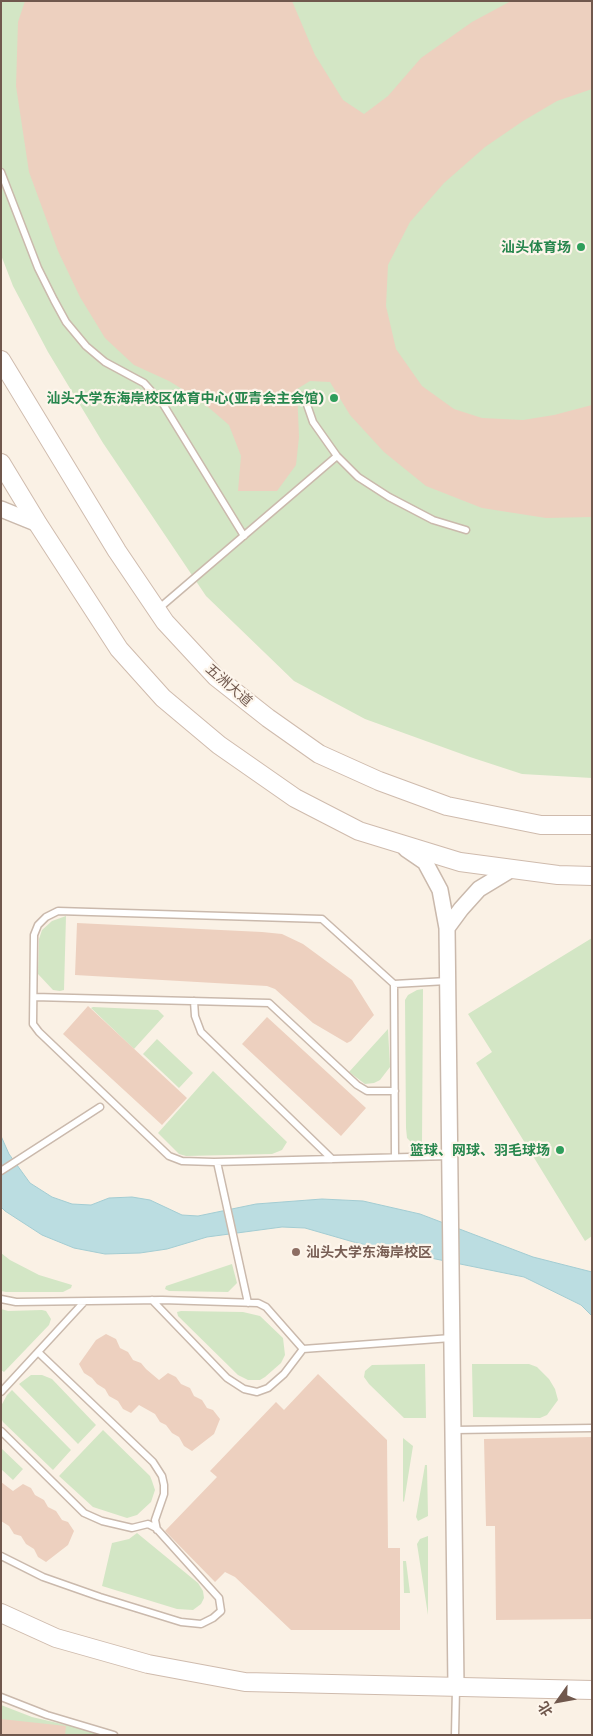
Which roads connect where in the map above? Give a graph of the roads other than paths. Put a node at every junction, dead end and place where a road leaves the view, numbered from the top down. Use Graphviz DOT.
graph roads {
  1 [pos="1,172"];
  2 [pos="5,192"];
  3 [pos="1,360"];
  4 [pos="304,396"];
  5 [pos="337,456"];
  6 [pos="1,463"];
  7 [pos="1,509"];
  8 [pos="38,524"];
  9 [pos="466,530"];
  10 [pos="244,536"];
  11 [pos="156,611"];
  12 [pos="592,825"];
  13 [pos="397,843"];
  14 [pos="512,869"];
  15 [pos="592,876"];
  16 [pos="447,928"];
  17 [pos="448,982"];
  18 [pos="394,984"];
  19 [pos="34,996"];
  20 [pos="194,1001"];
  21 [pos="395,1092"];
  22 [pos="100,1107"];
  23 [pos="450,1156"];
  24 [pos="396,1157"];
  25 [pos="332,1159"];
  26 [pos="217,1162"];
  27 [pos="4,1170"];
  28 [pos="1,1299"];
  29 [pos="152,1300"];
  30 [pos="84,1302"];
  31 [pos="248,1303"];
  32 [pos="452,1338"];
  33 [pos="303,1349"];
  34 [pos="38,1352"];
  35 [pos="1,1392"];
  36 [pos="592,1428"];
  37 [pos="453,1430"];
  38 [pos="1,1431"];
  39 [pos="157,1530"];
  40 [pos="1,1556"];
  41 [pos="1,1613"];
  42 [pos="456,1687"];
  43 [pos="592,1690"];
  44 [pos="1,1697"];
  45 [pos="114,1735"];
  46 [pos="455,1735"];
  1 -- 2 [label="lane"];
  2 -- 10 [label="lane"];
  3 -- 11 [label="main road, 五洲大道"];
  4 -- 5 [label="lane"];
  5 -- 9 [label="lane"];
  5 -- 10 [label="lane"];
  6 -- 8 [label="main road"];
  7 -- 8 [label="street"];
  8 -- 13 [label="main road"];
  10 -- 11 [label="lane"];
  11 -- 12 [label="main road, 五洲大道"];
  13 -- 14 [label="main road"];
  13 -- 16 [label="street"];
  14 -- 15 [label="main road"];
  14 -- 16 [label="street"];
  16 -- 17 [label="street"];
  17 -- 18 [label="lane"];
  17 -- 23 [label="street"];
  18 -- 19 [label="lane"];
  18 -- 21 [label="lane"];
  19 -- 20 [label="lane"];
  19 -- 26 [label="lane"];
  20 -- 21 [label="lane"];
  20 -- 25 [label="lane"];
  21 -- 24 [label="lane"];
  22 -- 27 [label="lane"];
  23 -- 24 [label="lane"];
  23 -- 32 [label="street"];
  24 -- 25 [label="lane"];
  25 -- 26 [label="lane"];
  26 -- 31 [label="lane"];
  28 -- 30 [label="lane"];
  29 -- 30 [label="lane"];
  29 -- 31 [label="lane"];
  29 -- 33 [label="lane"];
  30 -- 34 [label="lane"];
  31 -- 33 [label="lane"];
  32 -- 33 [label="lane"];
  32 -- 37 [label="street"];
  34 -- 35 [label="lane"];
  34 -- 39 [label="lane"];
  36 -- 37 [label="lane"];
  37 -- 42 [label="street"];
  38 -- 39 [label="lane"];
  39 -- 40 [label="lane"];
  41 -- 42 [label="main road"];
  42 -- 43 [label="main road"];
  42 -- 46 [label="lane"];
  44 -- 45 [label="lane"];
}
